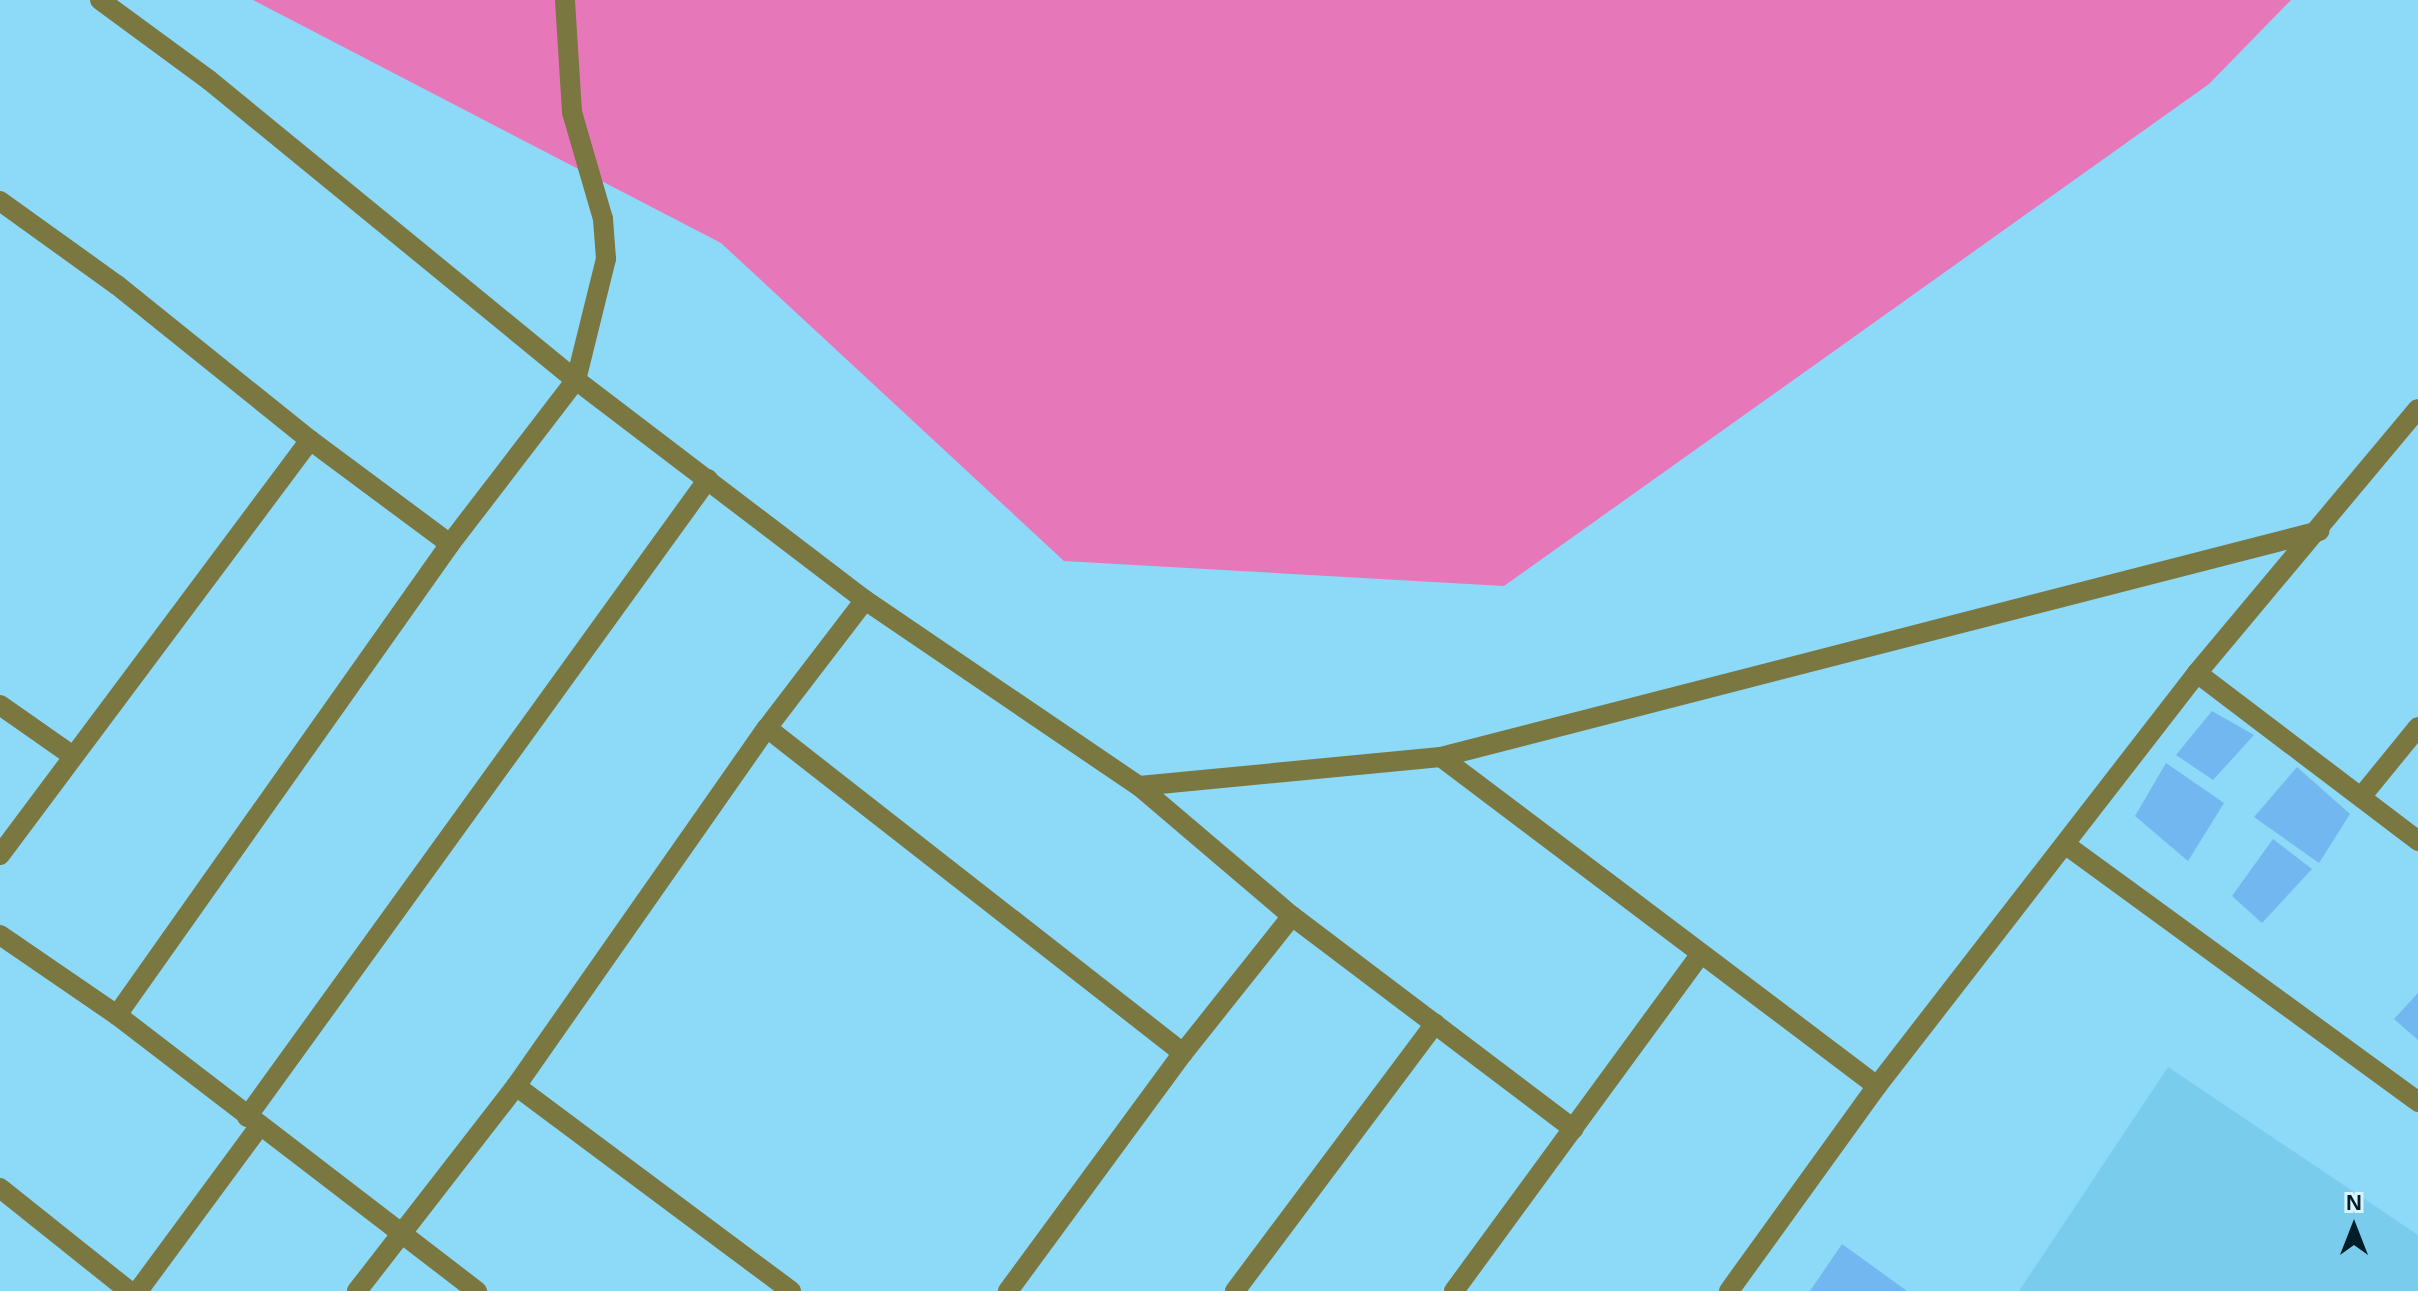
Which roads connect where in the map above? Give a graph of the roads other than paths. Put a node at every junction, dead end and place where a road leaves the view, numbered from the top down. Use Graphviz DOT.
graph roads {
  1 [pos="100,0"];
  2 [pos="565,0"];
  3 [pos="0,201"];
  4 [pos="576,380"];
  5 [pos="2418,409"];
  6 [pos="310,440"];
  7 [pos="708,479"];
  8 [pos="2319,531"];
  9 [pos="450,544"];
  10 [pos="865,600"];
  11 [pos="2197,673"];
  12 [pos="0,705"];
  13 [pos="2418,727"];
  14 [pos="767,728"];
  15 [pos="70,754"];
  16 [pos="1441,757"];
  17 [pos="1139,786"];
  18 [pos="2361,797"];
  19 [pos="2418,841"];
  20 [pos="2066,845"];
  21 [pos="0,855"];
  22 [pos="1292,916"];
  23 [pos="0,935"];
  24 [pos="1700,955"];
  25 [pos="117,1015"];
  26 [pos="1435,1024"];
  27 [pos="1183,1053"];
  28 [pos="516,1086"];
  29 [pos="1877,1086"];
  30 [pos="2418,1102"];
  31 [pos="253,1122"];
  32 [pos="1574,1129"];
  33 [pos="0,1188"];
  34 [pos="400,1235"];
  35 [pos="129,1291"];
  36 [pos="138,1291"];
  37 [pos="357,1291"];
  38 [pos="477,1291"];
  39 [pos="791,1291"];
  40 [pos="1008,1291"];
  41 [pos="1235,1291"];
  42 [pos="1454,1291"];
  43 [pos="1729,1291"];
  1 -- 4 [label="street"];
  2 -- 4 [label="street"];
  3 -- 6 [label="street"];
  4 -- 7 [label="street"];
  4 -- 9 [label="street"];
  5 -- 8 [label="street"];
  6 -- 9 [label="street"];
  6 -- 15 [label="street"];
  7 -- 10 [label="street"];
  7 -- 31 [label="street"];
  8 -- 11 [label="street"];
  8 -- 16 [label="street"];
  9 -- 25 [label="street"];
  10 -- 14 [label="street"];
  10 -- 17 [label="street"];
  11 -- 18 [label="street"];
  11 -- 20 [label="street"];
  12 -- 15 [label="street"];
  13 -- 18 [label="street"];
  14 -- 27 [label="street"];
  14 -- 28 [label="street"];
  15 -- 21 [label="street"];
  16 -- 17 [label="street"];
  16 -- 24 [label="street"];
  17 -- 22 [label="street"];
  18 -- 19 [label="street"];
  20 -- 29 [label="street"];
  20 -- 30 [label="street"];
  22 -- 26 [label="street"];
  22 -- 27 [label="street"];
  23 -- 25 [label="street"];
  24 -- 29 [label="street"];
  24 -- 32 [label="street"];
  25 -- 31 [label="street"];
  26 -- 32 [label="street"];
  26 -- 41 [label="street"];
  27 -- 40 [label="street"];
  28 -- 34 [label="street"];
  28 -- 39 [label="street"];
  29 -- 43 [label="street"];
  31 -- 34 [label="street"];
  31 -- 36 [label="street"];
  32 -- 42 [label="street"];
  33 -- 35 [label="street"];
  34 -- 37 [label="street"];
  34 -- 38 [label="street"];
}
